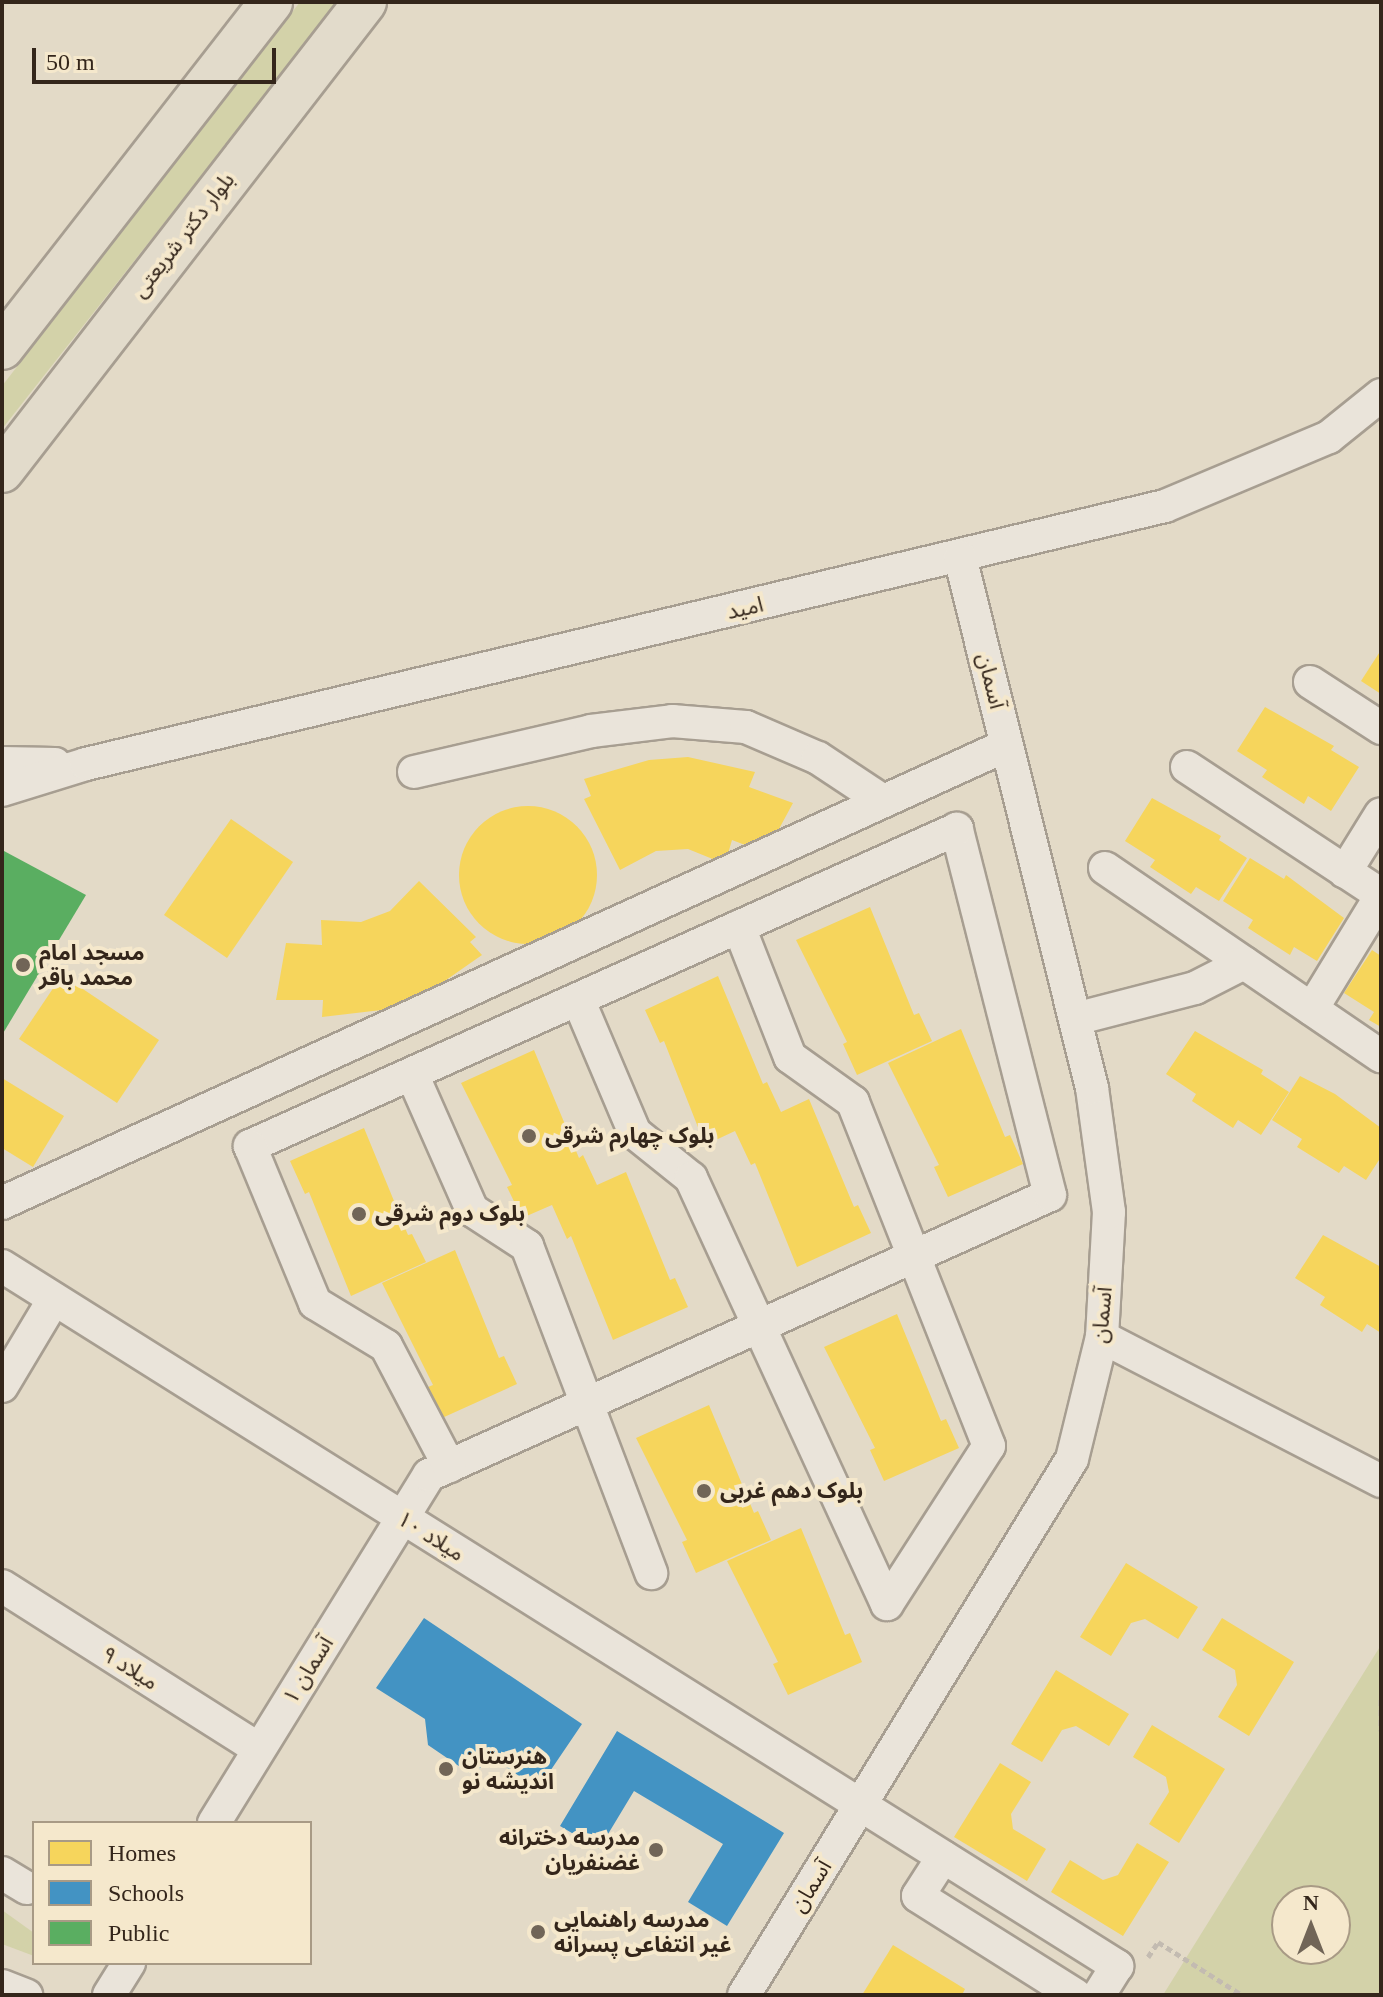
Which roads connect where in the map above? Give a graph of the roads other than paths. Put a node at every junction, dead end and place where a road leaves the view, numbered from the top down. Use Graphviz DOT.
graph roads {
  1 [pos="271,2"];
  2 [pos="365,2"];
  3 [pos="2,348"];
  4 [pos="1381,395"];
  5 [pos="2,471"];
  6 [pos="960,557"];
  7 [pos="1310,682"];
  8 [pos="1381,728"];
  9 [pos="1007,745"];
  10 [pos="2,763"];
  11 [pos="86,764"];
  12 [pos="1187,767"];
  13 [pos="414,772"];
  14 [pos="2,790"];
  15 [pos="883,801"];
  16 [pos="1381,814"];
  17 [pos="1105,868"];
  18 [pos="1345,872"];
  19 [pos="1381,896"];
  20 [pos="739,927"];
  21 [pos="1244,963"];
  22 [pos="578,999"];
  23 [pos="1312,1009"];
  24 [pos="1075,1019"];
  25 [pos="1381,1056"];
  26 [pos="412,1074"];
  27 [pos="2,1203"];
  28 [pos="914,1256"];
  29 [pos="2,1266"];
  30 [pos="54,1299"];
  31 [pos="759,1326"];
  32 [pos="1102,1337"];
  33 [pos="2,1386"];
  34 [pos="589,1403"];
  35 [pos="449,1466"];
  36 [pos="1377,1469"];
  37 [pos="403,1518"];
  38 [pos="651,1573"];
  39 [pos="2,1586"];
  40 [pos="259,1749"];
  41 [pos="860,1805"];
  42 [pos="215,1821"];
  43 [pos="943,1857"];
  44 [pos="128,1965"];
  45 [pos="2,1986"];
  46 [pos="26,1995"];
  47 [pos="109,1995"];
  48 [pos="744,1995"];
  49 [pos="1075,1995"];
  50 [pos="1099,1995"];
  1 -- 3 [label="main road"];
  2 -- 5 [label="main road, بلوار دکتر شریعتی"];
  4 -- 6 [label="street, امید"];
  6 -- 9 [label="street, آسمان"];
  6 -- 11 [label="street, امید"];
  7 -- 8 [label="street"];
  9 -- 15 [label="street"];
  9 -- 24 [label="street, آسمان"];
  10 -- 11 [label="street"];
  11 -- 14 [label="street"];
  12 -- 18 [label="street"];
  13 -- 15 [label="street"];
  15 -- 27 [label="street"];
  16 -- 18 [label="street"];
  17 -- 21 [label="street"];
  18 -- 19 [label="street"];
  19 -- 23 [label="street"];
  20 -- 22 [label="street"];
  20 -- 28 [label="street"];
  20 -- 28 [label="street, آسمان ۱"];
  21 -- 23 [label="street"];
  21 -- 24 [label="street"];
  22 -- 26 [label="street"];
  22 -- 31 [label="street"];
  23 -- 25 [label="street"];
  24 -- 32 [label="street, آسمان"];
  26 -- 34 [label="street"];
  26 -- 35 [label="street"];
  28 -- 31 [label="street, آسمان ۱"];
  28 -- 31 [label="street"];
  29 -- 30 [label="street, میلاد ۱۰"];
  30 -- 33 [label="street"];
  30 -- 37 [label="street, میلاد ۱۰"];
  31 -- 34 [label="street, آسمان ۱"];
  32 -- 36 [label="street"];
  32 -- 41 [label="street, آسمان"];
  34 -- 35 [label="street, آسمان ۱"];
  34 -- 38 [label="street"];
  35 -- 37 [label="street, آسمان ۱"];
  37 -- 40 [label="street, آسمان ۱"];
  37 -- 41 [label="street, میلاد ۱۰"];
  39 -- 40 [label="street, میلاد ۹"];
  40 -- 42 [label="street, آسمان ۱"];
  41 -- 43 [label="street, میلاد ۱۰"];
  41 -- 48 [label="street, آسمان"];
  43 -- 49 [label="street"];
  43 -- 50 [label="street, میلاد ۱۰"];
  44 -- 47 [label="street"];
  45 -- 46 [label="street"];
}
